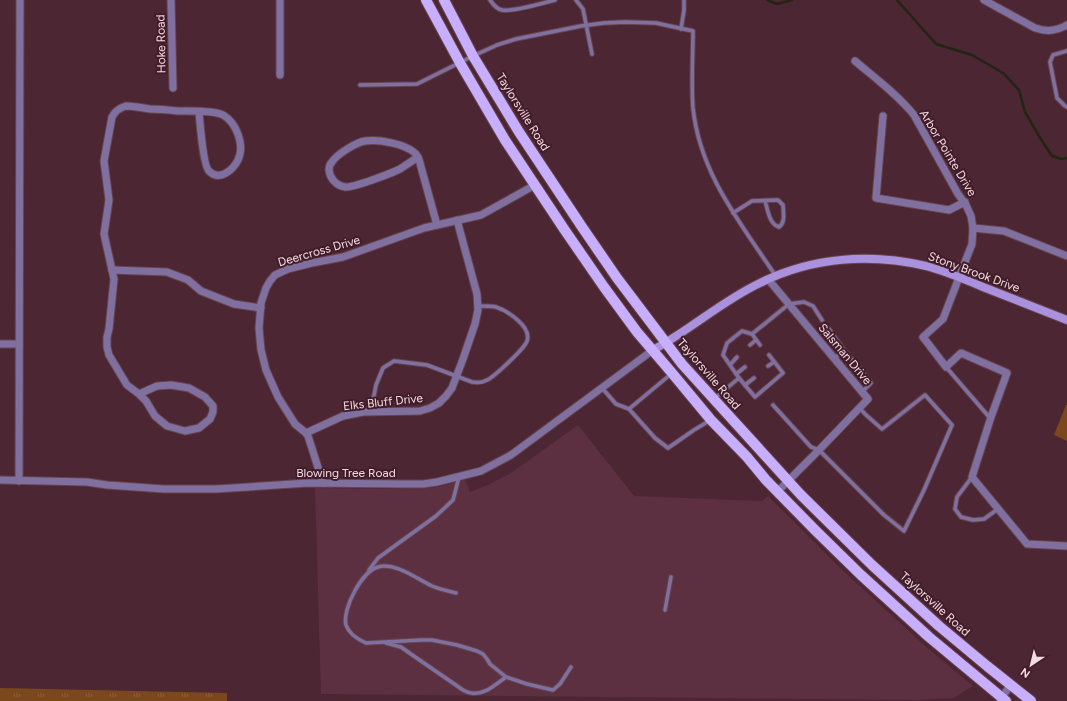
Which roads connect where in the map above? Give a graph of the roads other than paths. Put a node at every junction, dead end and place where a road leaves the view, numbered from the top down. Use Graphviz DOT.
graph roads {
  1 [pos="20,0"];
  2 [pos="172,0"];
  3 [pos="280,0"];
  4 [pos="426,0"];
  5 [pos="444,0"];
  6 [pos="490,0"];
  7 [pos="555,0"];
  8 [pos="576,0"];
  9 [pos="684,0"];
  10 [pos="984,0"];
  11 [pos="1067,25"];
  12 [pos="586,26"];
  13 [pos="681,29"];
  14 [pos="1067,51"];
  15 [pos="592,54"];
  16 [pos="473,56"];
  17 [pos="855,61"];
  18 [pos="460,63"];
  19 [pos="280,75"];
  20 [pos="360,85"];
  21 [pos="173,88"];
  22 [pos="1067,106"];
  23 [pos="199,112"];
  24 [pos="883,116"];
  25 [pos="418,157"];
  26 [pos="536,185"];
  27 [pos="765,201"];
  28 [pos="965,202"];
  29 [pos="733,213"];
  30 [pos="457,220"];
  31 [pos="437,225"];
  32 [pos="974,228"];
  33 [pos="1067,256"];
  34 [pos="112,270"];
  35 [pos="960,277"];
  36 [pos="772,278"];
  37 [pos="789,304"];
  38 [pos="478,306"];
  39 [pos="261,308"];
  40 [pos="822,320"];
  41 [pos="1067,320"];
  42 [pos="829,329"];
  43 [pos="752,334"];
  44 [pos="756,340"];
  45 [pos="666,343"];
  46 [pos="0,344"];
  47 [pos="19,344"];
  48 [pos="750,345"];
  49 [pos="760,345"];
  50 [pos="653,350"];
  51 [pos="844,350"];
  52 [pos="769,355"];
  53 [pos="737,358"];
  54 [pos="835,358"];
  55 [pos="853,361"];
  56 [pos="774,362"];
  57 [pos="730,365"];
  58 [pos="768,366"];
  59 [pos="745,367"];
  60 [pos="946,367"];
  61 [pos="860,369"];
  62 [pos="672,374"];
  63 [pos="736,374"];
  64 [pos="457,375"];
  65 [pos="739,378"];
  66 [pos="754,378"];
  67 [pos="745,385"];
  68 [pos="601,388"];
  69 [pos="862,392"];
  70 [pos="139,394"];
  71 [pos="714,400"];
  72 [pos="773,405"];
  73 [pos="860,408"];
  74 [pos="629,409"];
  75 [pos="371,412"];
  76 [pos="991,419"];
  77 [pos="711,420"];
  78 [pos="306,433"];
  79 [pos="819,450"];
  80 [pos="459,476"];
  81 [pos="972,477"];
  82 [pos="0,480"];
  83 [pos="19,481"];
  84 [pos="788,481"];
  85 [pos="323,483"];
  86 [pos="777,492"];
  87 [pos="998,509"];
  88 [pos="1067,546"];
  89 [pos="671,576"];
  90 [pos="364,577"];
  91 [pos="456,593"];
  92 [pos="665,610"];
  93 [pos="383,642"];
  94 [pos="571,667"];
  95 [pos="506,678"];
  96 [pos="1010,685"];
  97 [pos="1003,700"];
  98 [pos="1031,701"];
  1 -- 47 [label="street"];
  2 -- 21 [label="street, Hoke Road"];
  3 -- 19 [label="street"];
  4 -- 18 [label="main road"];
  5 -- 16 [label="main road, Taylorsville Road"];
  6 -- 7 [label="lane"];
  8 -- 12 [label="lane"];
  9 -- 13 [label="lane"];
  10 -- 11 [label="street"];
  12 -- 13 [label="lane"];
  12 -- 15 [label="lane"];
  12 -- 16 [label="lane"];
  13 -- 29 [label="lane"];
  14 -- 22 [label="lane"];
  16 -- 18 [label="lane"];
  16 -- 45 [label="main road, Taylorsville Road"];
  17 -- 28 [label="street, Arbor Pointe Drive"];
  18 -- 20 [label="lane"];
  18 -- 26 [label="main road"];
  23 -- 23 [label="street"];
  23 -- 34 [label="street"];
  24 -- 28 [label="street"];
  25 -- 25 [label="street"];
  25 -- 31 [label="street"];
  26 -- 30 [label="street, Deercross Drive"];
  26 -- 50 [label="main road"];
  27 -- 27 [label="lane"];
  27 -- 29 [label="lane"];
  28 -- 32 [label="street, Arbor Pointe Drive"];
  29 -- 36 [label="lane"];
  30 -- 31 [label="street, Deercross Drive"];
  30 -- 38 [label="street, Elks Bluff Drive"];
  31 -- 39 [label="street, Deercross Drive"];
  32 -- 33 [label="street"];
  32 -- 35 [label="street, Arbor Pointe Drive"];
  34 -- 39 [label="street"];
  34 -- 70 [label="street"];
  35 -- 36 [label="street, Stony Brook Drive"];
  35 -- 41 [label="street, Stony Brook Drive"];
  35 -- 60 [label="street, Arbor Pointe Drive"];
  36 -- 37 [label="street, Salsman Drive"];
  36 -- 45 [label="street, Stony Brook Drive"];
  37 -- 40 [label="lane"];
  37 -- 43 [label="lane"];
  37 -- 54 [label="street, Salsman Drive"];
  38 -- 64 [label="street, Elks Bluff Drive"];
  38 -- 64 [label="lane"];
  39 -- 78 [label="street, Deercross Drive"];
  42 -- 51 [label="lane"];
  43 -- 44 [label="lane"];
  43 -- 57 [label="lane"];
  44 -- 48 [label="lane"];
  44 -- 49 [label="lane"];
  45 -- 50 [label="street, Stony Brook Drive"];
  45 -- 71 [label="main road, Taylorsville Road"];
  46 -- 47 [label="street"];
  47 -- 83 [label="street"];
  50 -- 62 [label="main road"];
  50 -- 68 [label="street, Blowing Tree Road"];
  51 -- 54 [label="lane"];
  51 -- 55 [label="lane"];
  52 -- 56 [label="lane"];
  53 -- 57 [label="lane"];
  54 -- 69 [label="street, Salsman Drive"];
  56 -- 58 [label="lane"];
  56 -- 67 [label="lane"];
  57 -- 63 [label="lane"];
  59 -- 63 [label="lane"];
  60 -- 76 [label="lane"];
  60 -- 76 [label="street"];
  61 -- 69 [label="lane"];
  62 -- 74 [label="lane"];
  62 -- 77 [label="main road"];
  63 -- 65 [label="lane"];
  64 -- 75 [label="street, Elks Bluff Drive"];
  64 -- 75 [label="lane"];
  65 -- 67 [label="lane"];
  65 -- 71 [label="lane"];
  66 -- 67 [label="lane"];
  68 -- 74 [label="lane"];
  68 -- 80 [label="street, Blowing Tree Road"];
  69 -- 73 [label="street, Salsman Drive"];
  70 -- 70 [label="street"];
  71 -- 84 [label="main road, Taylorsville Road"];
  72 -- 79 [label="lane"];
  73 -- 79 [label="street"];
  73 -- 79 [label="lane"];
  74 -- 77 [label="lane"];
  75 -- 78 [label="street, Elks Bluff Drive"];
  76 -- 81 [label="street"];
  77 -- 86 [label="main road"];
  78 -- 85 [label="street, Deercross Drive"];
  79 -- 84 [label="street"];
  80 -- 85 [label="street, Blowing Tree Road"];
  80 -- 90 [label="lane"];
  81 -- 87 [label="street"];
  81 -- 87 [label="lane"];
  82 -- 83 [label="street, Blowing Tree Road"];
  83 -- 85 [label="street, Blowing Tree Road"];
  84 -- 86 [label="street"];
  84 -- 96 [label="main road, Taylorsville Road"];
  86 -- 97 [label="main road"];
  87 -- 88 [label="street"];
  89 -- 92 [label="lane"];
  90 -- 91 [label="lane"];
  90 -- 93 [label="lane"];
  93 -- 95 [label="lane"];
  93 -- 95 [label="lane"];
  94 -- 95 [label="lane"];
  96 -- 97 [label="street"];
  96 -- 98 [label="main road, Taylorsville Road"];
}
